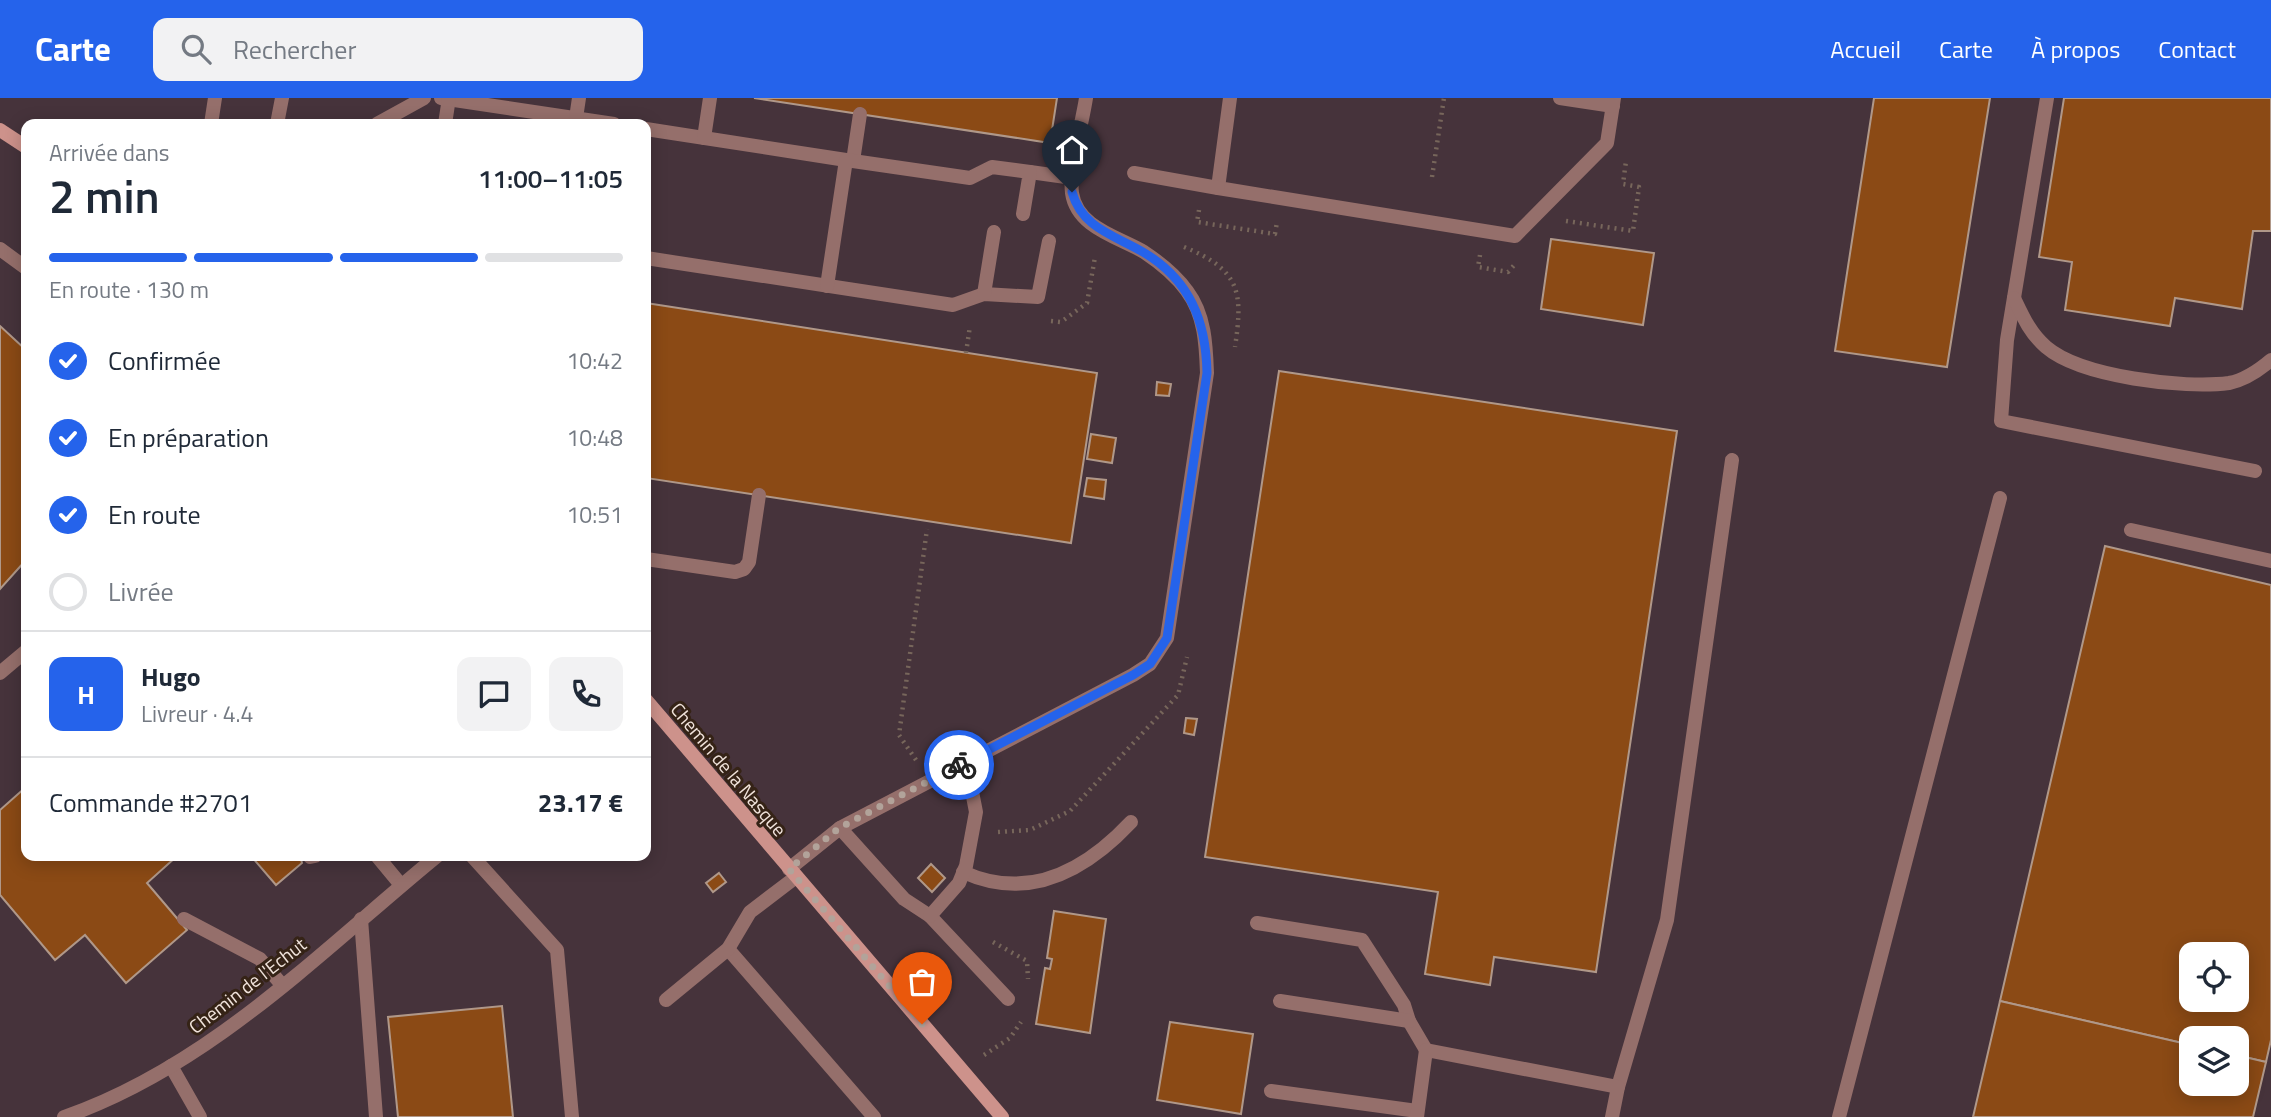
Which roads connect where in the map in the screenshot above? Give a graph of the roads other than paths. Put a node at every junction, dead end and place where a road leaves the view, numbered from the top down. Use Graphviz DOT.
graph roads {
  1 [pos="215,98"];
  2 [pos="282,98"];
  3 [pos="424,98"];
  4 [pos="446,98"];
  5 [pos="579,98"];
  6 [pos="710,98"];
  7 [pos="1086,98"];
  8 [pos="1230,98"];
  9 [pos="1560,98"];
  10 [pos="2047,98"];
  11 [pos="1613,102"];
  12 [pos="860,114"];
  13 [pos="576,118"];
  14 [pos="212,119"];
  15 [pos="279,119"];
  16 [pos="386,119"];
  17 [pos="445,119"];
  18 [pos="582,119"];
  19 [pos="0,130"];
  20 [pos="651,130"];
  21 [pos="704,138"];
  22 [pos="21,143"];
  23 [pos="850,160"];
  24 [pos="1030,173"];
  25 [pos="1135,173"];
  26 [pos="1073,178"];
  27 [pos="1217,188"];
  28 [pos="1023,214"];
  29 [pos="994,232"];
  30 [pos="1049,241"];
  31 [pos="0,248"];
  32 [pos="651,259"];
  33 [pos="21,264"];
  34 [pos="827,286"];
  35 [pos="984,294"];
  36 [pos="2014,298"];
  37 [pos="2271,360"];
  38 [pos="1732,460"];
  39 [pos="2255,471"];
  40 [pos="759,495"];
  41 [pos="2000,498"];
  42 [pos="2131,530"];
  43 [pos="651,560"];
  44 [pos="2271,561"];
  45 [pos="21,656"];
  46 [pos="1,674"];
  47 [pos="651,706"];
  48 [pos="966,761"];
  49 [pos="1131,822"];
  50 [pos="839,828"];
  51 [pos="381,861"];
  52 [pos="431,861"];
  53 [pos="477,861"];
  54 [pos="963,872"];
  55 [pos="792,873"];
  56 [pos="401,885"];
  57 [pos="930,916"];
  58 [pos="184,919"];
  59 [pos="361,919"];
  60 [pos="1257,923"];
  61 [pos="728,949"];
  62 [pos="282,985"];
  63 [pos="1008,999"];
  64 [pos="666,1000"];
  65 [pos="1280,1001"];
  66 [pos="1409,1021"];
  67 [pos="1426,1050"];
  68 [pos="171,1066"];
  69 [pos="1618,1087"];
  70 [pos="1272,1091"];
  71 [pos="88,1113"];
  72 [pos="1417,1114"];
  73 [pos="64,1117"];
  74 [pos="200,1117"];
  75 [pos="376,1117"];
  76 [pos="572,1117"];
  77 [pos="874,1117"];
  78 [pos="1002,1117"];
  79 [pos="1612,1117"];
  80 [pos="1839,1117"];
  1 -- 14 [label="street"];
  2 -- 15 [label="street"];
  3 -- 16 [label="street"];
  4 -- 13 [label="street"];
  4 -- 17 [label="street"];
  5 -- 13 [label="street"];
  6 -- 21 [label="street"];
  7 -- 26 [label="street"];
  8 -- 27 [label="street"];
  9 -- 11 [label="street"];
  10 -- 36 [label="street"];
  11 -- 27 [label="street"];
  12 -- 23 [label="street"];
  13 -- 18 [label="street"];
  19 -- 22 [label="street"];
  20 -- 21 [label="street"];
  21 -- 23 [label="street"];
  23 -- 24 [label="street"];
  23 -- 34 [label="street"];
  24 -- 26 [label="street"];
  24 -- 28 [label="street"];
  25 -- 27 [label="street"];
  26 -- 48 [label="street"];
  29 -- 35 [label="street"];
  30 -- 35 [label="street"];
  31 -- 33 [label="street"];
  32 -- 34 [label="street"];
  34 -- 35 [label="street"];
  36 -- 37 [label="street"];
  36 -- 39 [label="street"];
  38 -- 69 [label="street"];
  40 -- 43 [label="street"];
  41 -- 80 [label="street"];
  42 -- 44 [label="street"];
  45 -- 46 [label="street"];
  47 -- 55 [label="street, Chemin de la Nasque"];
  48 -- 50 [label="street"];
  48 -- 54 [label="street"];
  49 -- 54 [label="street"];
  50 -- 55 [label="street"];
  50 -- 57 [label="street"];
  51 -- 56 [label="street"];
  52 -- 56 [label="street, Chemin de l'Echut"];
  53 -- 76 [label="street"];
  54 -- 57 [label="street"];
  55 -- 61 [label="street"];
  55 -- 78 [label="street, Chemin de la Nasque"];
  56 -- 59 [label="street, Chemin de l'Echut"];
  57 -- 63 [label="street"];
  58 -- 62 [label="street"];
  59 -- 62 [label="street, Chemin de l'Echut"];
  59 -- 75 [label="street"];
  60 -- 66 [label="street"];
  61 -- 64 [label="street"];
  61 -- 77 [label="street"];
  62 -- 68 [label="street, Chemin de l'Echut"];
  65 -- 66 [label="street"];
  66 -- 67 [label="street"];
  67 -- 69 [label="street"];
  67 -- 72 [label="street"];
  68 -- 71 [label="street, Chemin de l'Echut"];
  68 -- 74 [label="street"];
  69 -- 79 [label="street"];
  70 -- 72 [label="street"];
  71 -- 73 [label="street, Chemin de l'Echut"];
}
